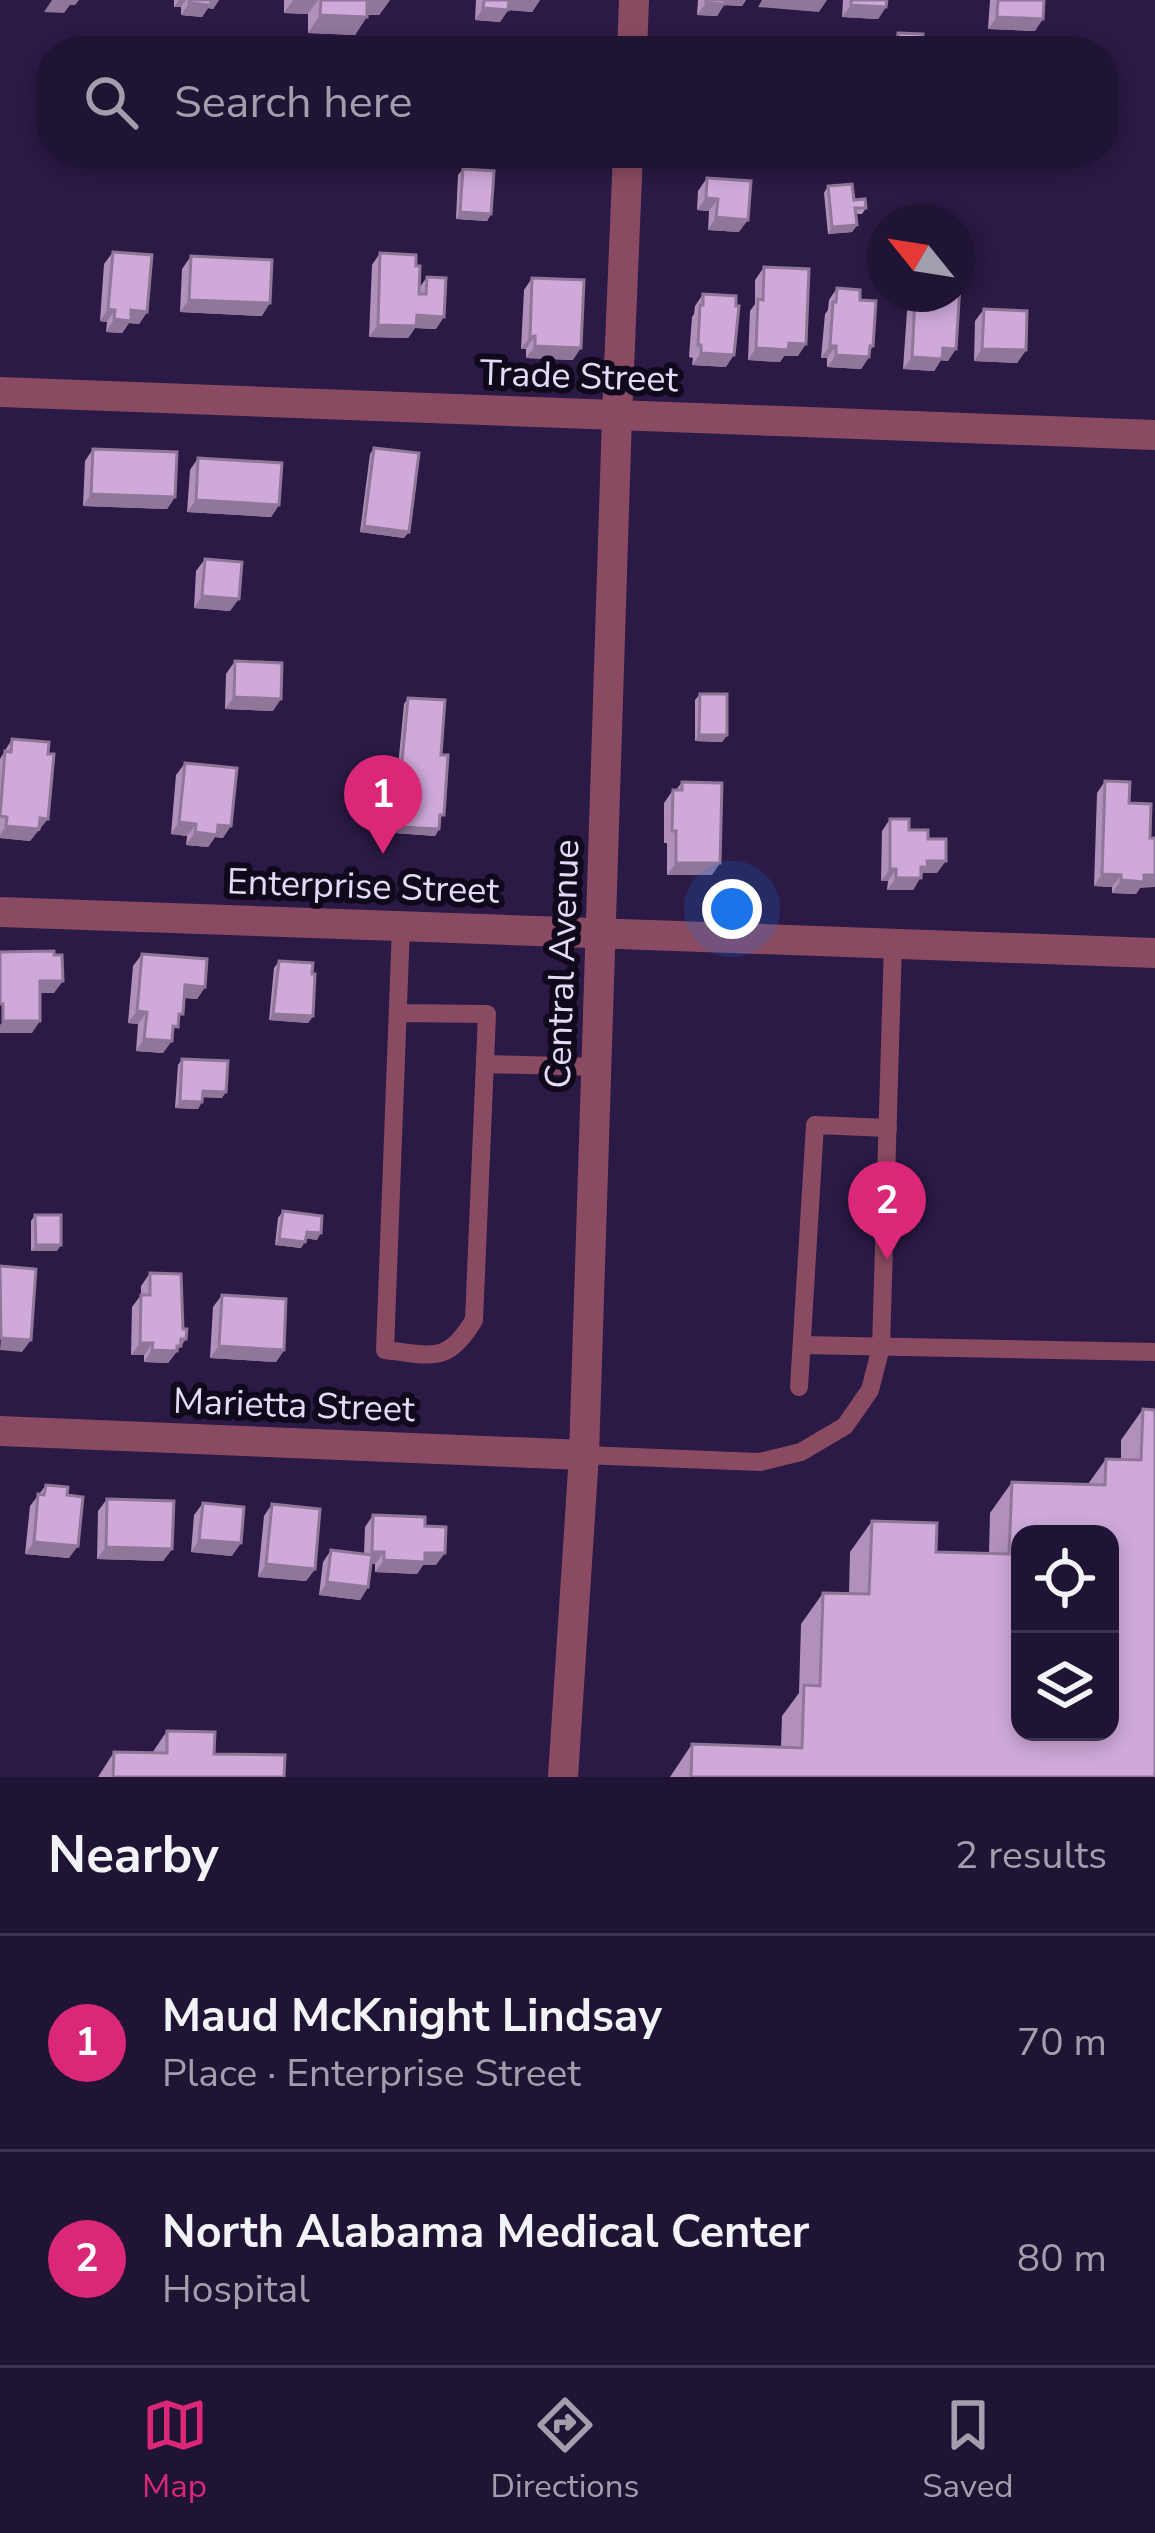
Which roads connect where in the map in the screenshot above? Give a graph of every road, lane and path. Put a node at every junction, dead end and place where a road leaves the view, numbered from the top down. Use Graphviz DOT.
graph roads {
  1 [pos="634,0"];
  2 [pos="633,36"];
  3 [pos="627,168"];
  4 [pos="0,392"];
  5 [pos="616,416"];
  6 [pos="1155,435"];
  7 [pos="0,912"];
  8 [pos="401,926"];
  9 [pos="602,933"];
  10 [pos="893,944"];
  11 [pos="1155,953"];
  12 [pos="398,1013"];
  13 [pos="485,1064"];
  14 [pos="597,1067"];
  15 [pos="888,1127"];
  16 [pos="802,1346"];
  17 [pos="881,1347"];
  18 [pos="1155,1352"];
  19 [pos="799,1387"];
  20 [pos="0,1431"];
  21 [pos="584,1455"];
  22 [pos="563,1777"];
  1 -- 2 [label="street"];
  3 -- 5 [label="street, Central Avenue"];
  4 -- 5 [label="street, Trade Street"];
  5 -- 6 [label="street, Trade Street"];
  5 -- 9 [label="street, Central Avenue"];
  7 -- 8 [label="street, Enterprise Street"];
  8 -- 9 [label="street, Enterprise Street"];
  8 -- 12 [label="lane"];
  9 -- 10 [label="street, Enterprise Street"];
  9 -- 14 [label="street, Central Avenue"];
  10 -- 11 [label="street, Enterprise Street"];
  10 -- 15 [label="lane"];
  12 -- 13 [label="lane"];
  12 -- 13 [label="lane"];
  13 -- 14 [label="lane"];
  14 -- 21 [label="street, Central Avenue"];
  15 -- 16 [label="lane"];
  15 -- 17 [label="lane"];
  16 -- 17 [label="lane"];
  16 -- 19 [label="lane"];
  17 -- 18 [label="lane"];
  17 -- 21 [label="lane"];
  20 -- 21 [label="street, Marietta Street"];
  21 -- 22 [label="street, Central Avenue"];
}
